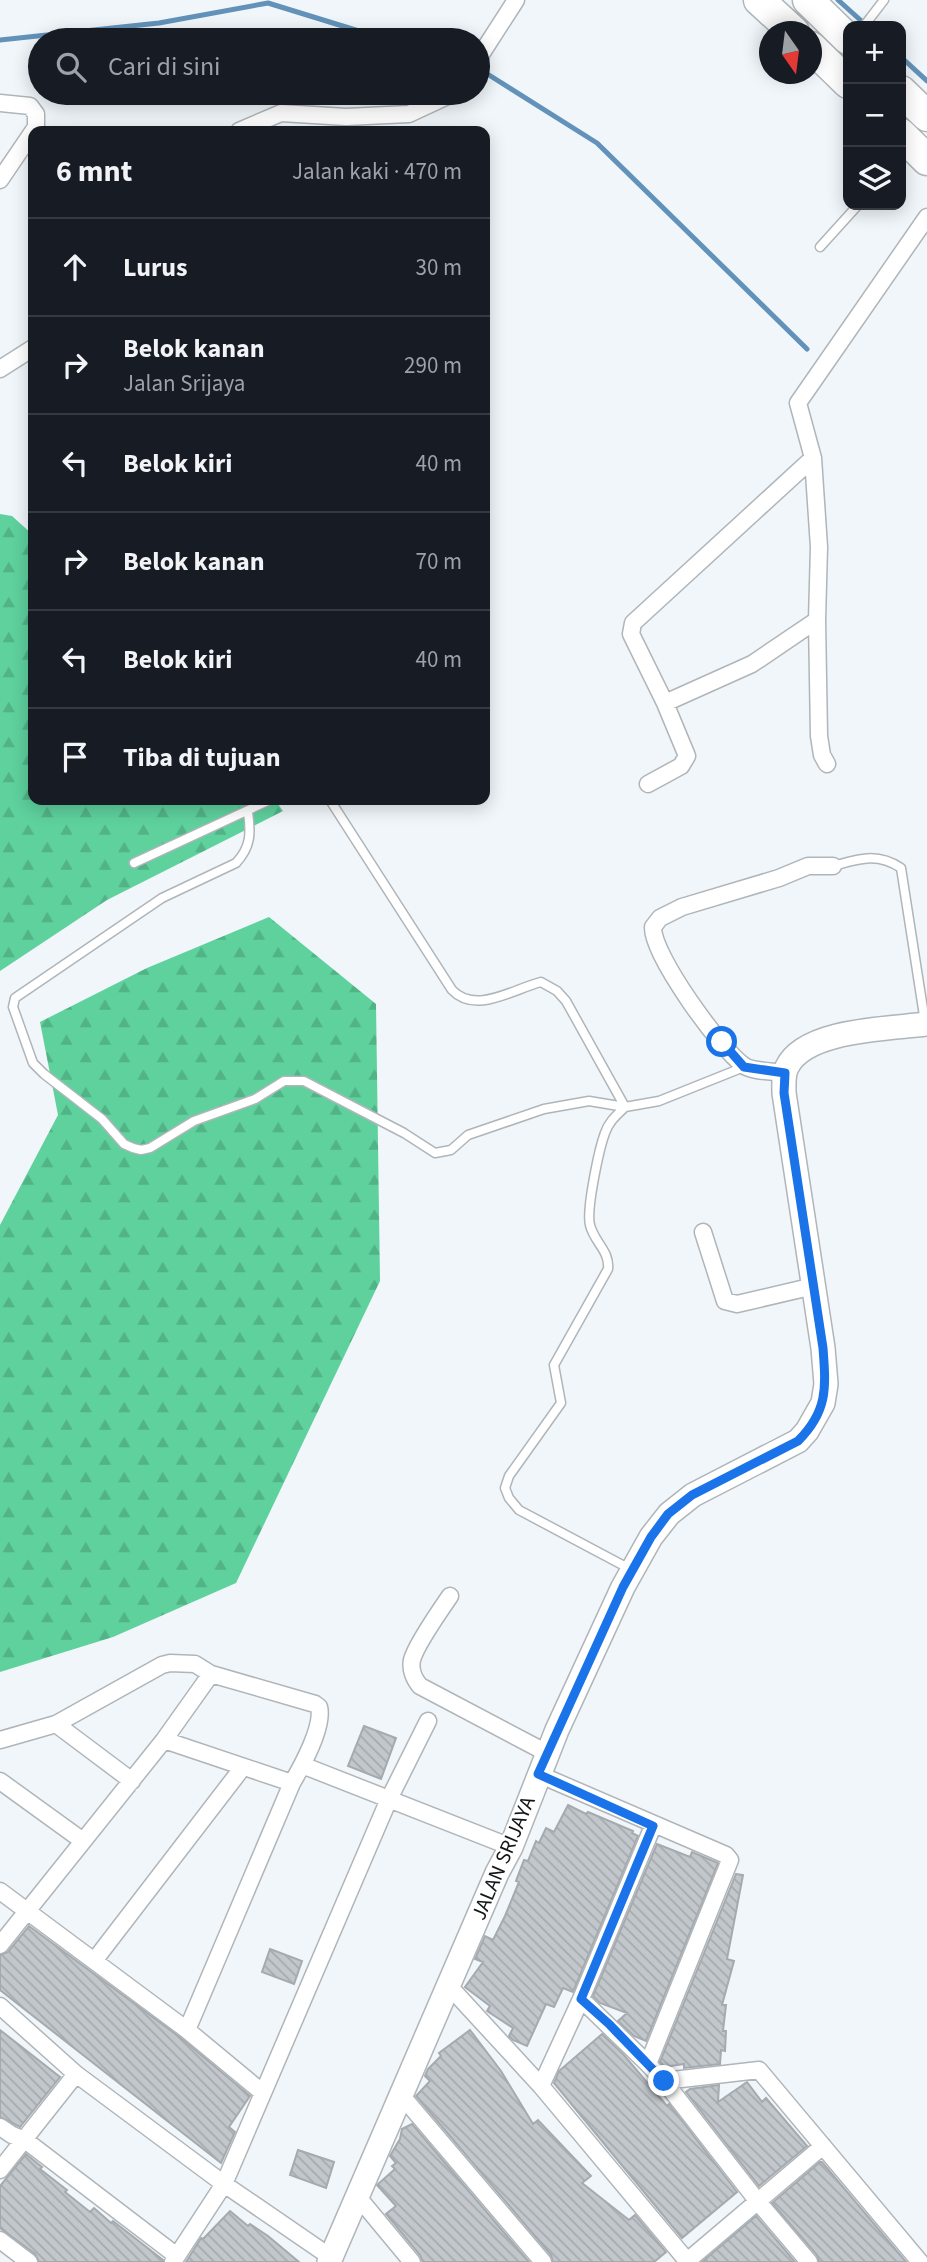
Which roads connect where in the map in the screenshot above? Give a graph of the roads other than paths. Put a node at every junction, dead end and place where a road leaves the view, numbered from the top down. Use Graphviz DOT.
graph roads {
  1 [pos="516,0"];
  2 [pos="759,0"];
  3 [pos="808,0"];
  4 [pos="882,3"];
  5 [pos="782,21"];
  6 [pos="868,21"];
  7 [pos="843,34"];
  8 [pos="490,41"];
  9 [pos="822,58"];
  10 [pos="843,78"];
  11 [pos="906,96"];
  12 [pos="0,103"];
  13 [pos="428,105"];
  14 [pos="927,116"];
  15 [pos="36,126"];
  16 [pos="251,126"];
  17 [pos="28,139"];
  18 [pos="0,180"];
  19 [pos="853,210"];
  20 [pos="927,217"];
  21 [pos="820,247"];
  22 [pos="28,351"];
  23 [pos="0,369"];
  24 [pos="813,458"];
  25 [pos="817,620"];
  26 [pos="665,703"];
  27 [pos="827,764"];
  28 [pos="648,784"];
  29 [pos="260,805"];
  30 [pos="333,805"];
  31 [pos="248,811"];
  32 [pos="134,863"];
  33 [pos="833,866"];
  34 [pos="926,1024"];
  35 [pos="744,1067"];
  36 [pos="785,1073"];
  37 [pos="625,1107"];
  38 [pos="703,1232"];
  39 [pos="814,1286"];
  40 [pos="633,1570"];
  41 [pos="450,1596"];
  42 [pos="211,1674"];
  43 [pos="428,1721"];
  44 [pos="56,1724"];
  45 [pos="0,1740"];
  46 [pos="164,1740"];
  47 [pos="543,1764"];
  48 [pos="302,1765"];
  49 [pos="243,1767"];
  50 [pos="132,1780"];
  51 [pos="0,1781"];
  52 [pos="292,1783"];
  53 [pos="389,1799"];
  54 [pos="653,1826"];
  55 [pos="83,1841"];
  56 [pos="511,1847"];
  57 [pos="0,1891"];
  58 [pos="27,1911"];
  59 [pos="0,1945"];
  60 [pos="93,1961"];
  61 [pos="449,1986"];
  62 [pos="581,1999"];
  63 [pos="0,2006"];
  64 [pos="187,2030"];
  65 [pos="648,2064"];
  66 [pos="76,2074"];
  67 [pos="664,2081"];
  68 [pos="541,2086"];
  69 [pos="263,2092"];
  70 [pos="402,2096"];
  71 [pos="0,2127"];
  72 [pos="24,2140"];
  73 [pos="823,2147"];
  74 [pos="0,2171"];
  75 [pos="225,2184"];
  76 [pos="358,2197"];
  77 [pos="759,2203"];
  78 [pos="0,2240"];
  79 [pos="175,2259"];
  80 [pos="330,2260"];
  81 [pos="29,2262"];
  82 [pos="412,2262"];
  83 [pos="543,2262"];
  84 [pos="687,2262"];
  85 [pos="809,2262"];
  86 [pos="920,2262"];
  1 -- 8 [label="street"];
  2 -- 5 [label="highway"];
  3 -- 7 [label="highway"];
  4 -- 6 [label="lane"];
  9 -- 10 [label="highway"];
  11 -- 14 [label="highway"];
  12 -- 15 [label="street"];
  13 -- 16 [label="street"];
  17 -- 18 [label="street"];
  19 -- 21 [label="lane"];
  20 -- 24 [label="street"];
  22 -- 23 [label="street"];
  24 -- 25 [label="street"];
  24 -- 26 [label="street"];
  25 -- 26 [label="street"];
  25 -- 27 [label="street"];
  26 -- 28 [label="street"];
  29 -- 31 [label="lane"];
  30 -- 37 [label="lane"];
  31 -- 32 [label="lane"];
  31 -- 37 [label="lane"];
  33 -- 34 [label="lane"];
  33 -- 35 [label="street"];
  34 -- 36 [label="street"];
  35 -- 36 [label="street"];
  35 -- 37 [label="lane"];
  36 -- 39 [label="street, JALAN SRIJAYA"];
  37 -- 40 [label="lane"];
  38 -- 39 [label="street"];
  39 -- 40 [label="street, JALAN SRIJAYA"];
  40 -- 47 [label="street, JALAN SRIJAYA"];
  41 -- 47 [label="street"];
  42 -- 44 [label="street"];
  42 -- 46 [label="street"];
  42 -- 48 [label="street"];
  43 -- 53 [label="street"];
  44 -- 45 [label="street"];
  44 -- 50 [label="street"];
  46 -- 49 [label="street"];
  46 -- 50 [label="street"];
  47 -- 54 [label="street"];
  47 -- 56 [label="street, JALAN SRIJAYA"];
  48 -- 52 [label="street"];
  48 -- 53 [label="street"];
  49 -- 52 [label="street"];
  49 -- 60 [label="street"];
  50 -- 55 [label="street"];
  51 -- 55 [label="street"];
  52 -- 64 [label="street"];
  53 -- 56 [label="street"];
  53 -- 69 [label="street"];
  54 -- 62 [label="street"];
  54 -- 65 [label="street"];
  55 -- 58 [label="street"];
  56 -- 61 [label="street, JALAN SRIJAYA"];
  57 -- 58 [label="street"];
  58 -- 59 [label="street"];
  58 -- 60 [label="street"];
  60 -- 64 [label="street"];
  61 -- 68 [label="street"];
  61 -- 70 [label="street, JALAN SRIJAYA"];
  62 -- 65 [label="street"];
  62 -- 68 [label="street"];
  63 -- 66 [label="street"];
  64 -- 69 [label="street"];
  65 -- 67 [label="street"];
  66 -- 72 [label="street"];
  66 -- 75 [label="street"];
  67 -- 73 [label="street"];
  67 -- 77 [label="street"];
  68 -- 84 [label="street"];
  69 -- 75 [label="street"];
  70 -- 76 [label="street, JALAN SRIJAYA"];
  70 -- 83 [label="street"];
  71 -- 72 [label="street"];
  72 -- 74 [label="street"];
  72 -- 79 [label="street"];
  73 -- 77 [label="street"];
  73 -- 86 [label="street"];
  75 -- 79 [label="street"];
  75 -- 80 [label="street"];
  76 -- 80 [label="street, JALAN SRIJAYA"];
  76 -- 82 [label="street"];
  77 -- 84 [label="street"];
  77 -- 85 [label="street"];
  78 -- 81 [label="street"];
}
